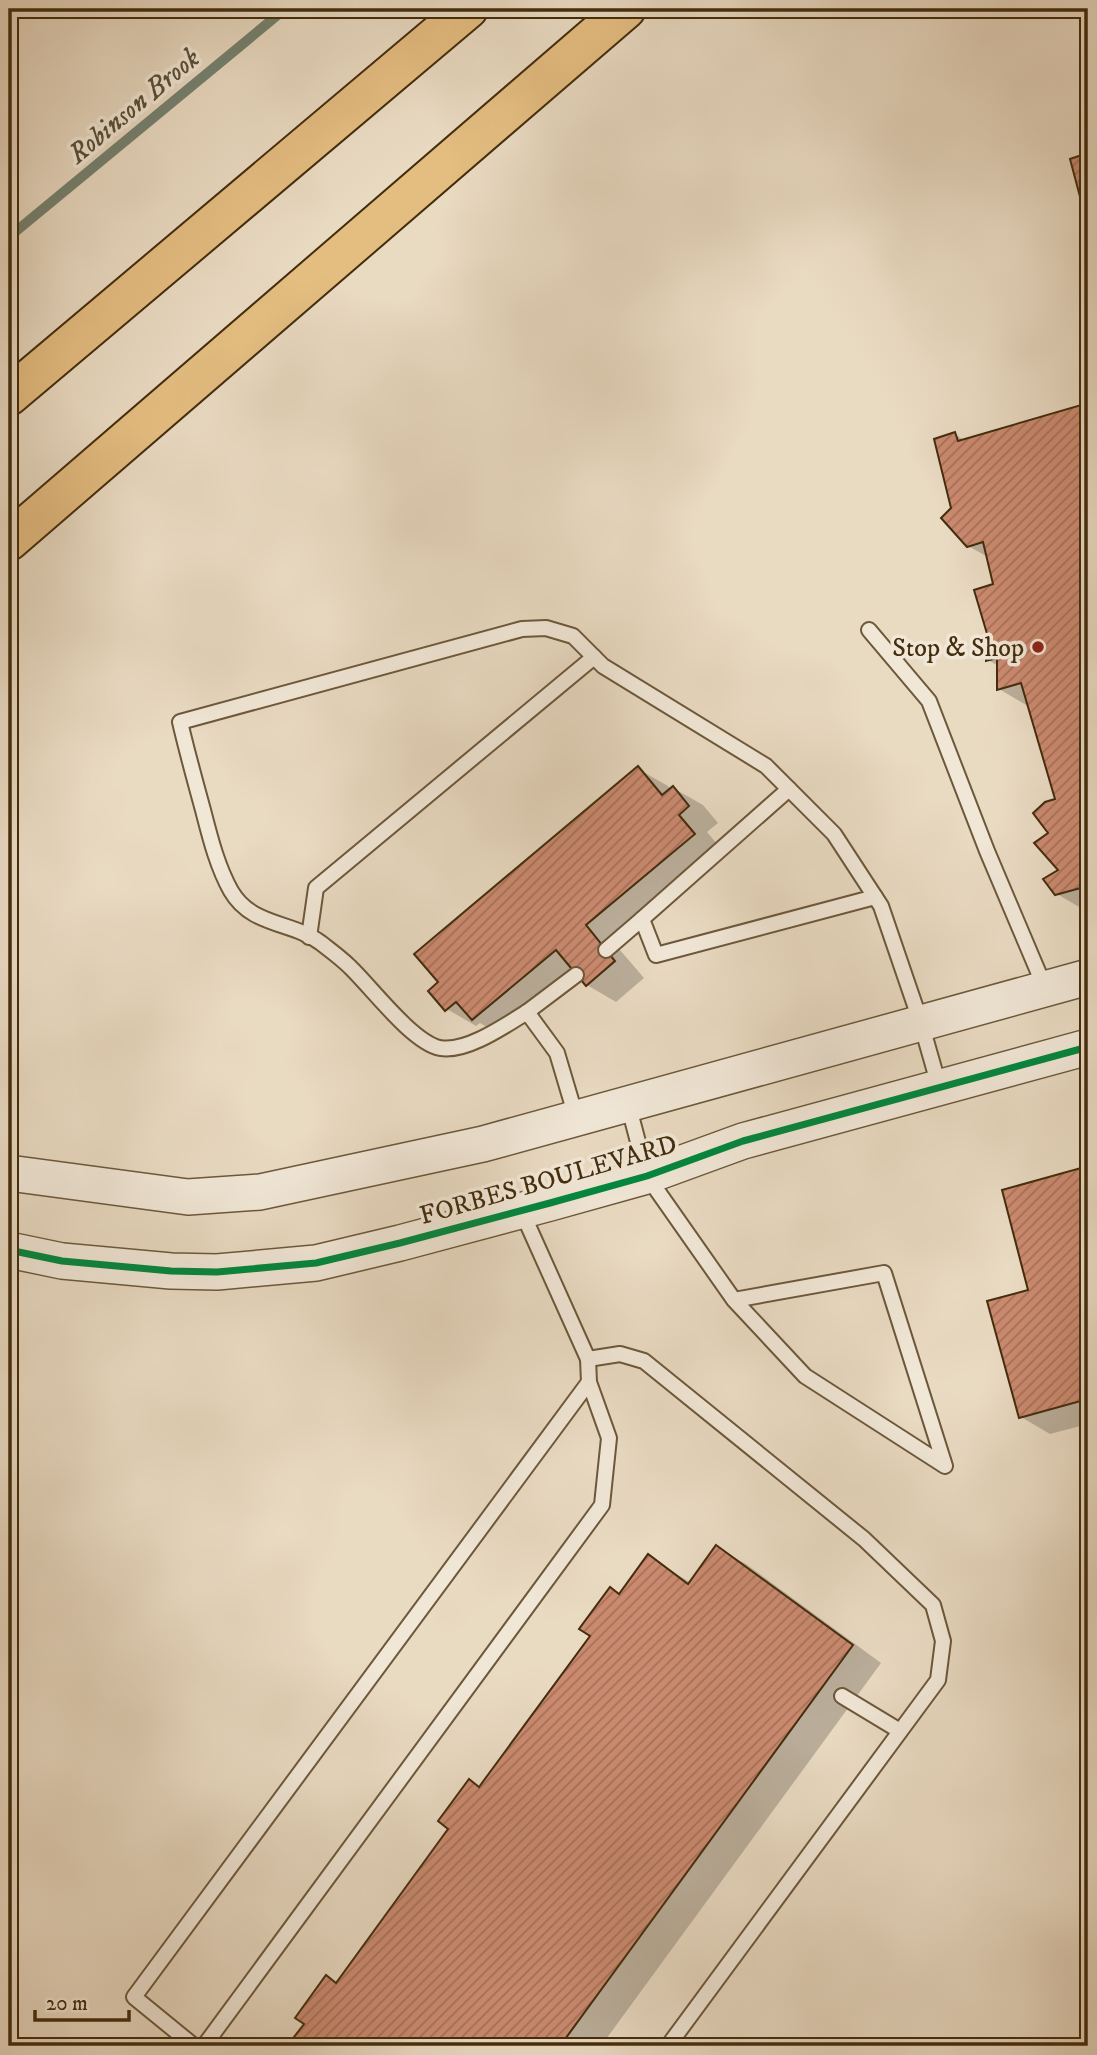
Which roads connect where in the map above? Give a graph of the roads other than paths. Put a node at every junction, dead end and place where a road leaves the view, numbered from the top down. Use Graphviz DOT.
graph roads {
  1 [pos="468,9"];
  2 [pos="626,9"];
  3 [pos="9,396"];
  4 [pos="9,541"];
  5 [pos="869,630"];
  6 [pos="594,657"];
  7 [pos="789,789"];
  8 [pos="875,897"];
  9 [pos="642,919"];
  10 [pos="309,937"];
  11 [pos="606,950"];
  12 [pos="576,975"];
  13 [pos="1088,977"];
  14 [pos="1045,989"];
  15 [pos="527,1012"];
  16 [pos="921,1023"];
  17 [pos="1088,1047"];
  18 [pos="939,1088"];
  19 [pos="627,1102"];
  20 [pos="576,1117"];
  21 [pos="9,1173"];
  22 [pos="647,1175"];
  23 [pos="522,1211"];
  24 [pos="9,1250"];
  25 [pos="734,1300"];
  26 [pos="588,1359"];
  27 [pos="589,1382"];
  28 [pos="842,1696"];
  29 [pos="900,1731"];
  30 [pos="194,2046"];
  31 [pos="204,2046"];
  32 [pos="668,2046"];
  1 -- 3 [label="highway"];
  2 -- 4 [label="highway"];
  5 -- 14 [label="lane"];
  6 -- 7 [label="lane"];
  6 -- 10 [label="lane"];
  6 -- 10 [label="lane"];
  7 -- 8 [label="lane"];
  7 -- 9 [label="lane"];
  8 -- 9 [label="lane"];
  8 -- 16 [label="lane"];
  9 -- 11 [label="lane"];
  10 -- 15 [label="lane"];
  12 -- 15 [label="lane"];
  13 -- 14 [label="street, FORBES BOULEVARD"];
  14 -- 16 [label="street, FORBES BOULEVARD"];
  15 -- 20 [label="lane"];
  16 -- 18 [label="lane"];
  16 -- 19 [label="street, FORBES BOULEVARD"];
  17 -- 18 [label="street, FORBES BOULEVARD"];
  18 -- 22 [label="street, FORBES BOULEVARD"];
  19 -- 20 [label="street, FORBES BOULEVARD"];
  19 -- 22 [label="lane"];
  20 -- 21 [label="street, FORBES BOULEVARD"];
  22 -- 23 [label="street, FORBES BOULEVARD"];
  22 -- 25 [label="lane"];
  23 -- 24 [label="street, FORBES BOULEVARD"];
  23 -- 26 [label="lane"];
  25 -- 25 [label="lane"];
  26 -- 27 [label="lane"];
  26 -- 29 [label="lane"];
  27 -- 30 [label="lane"];
  27 -- 31 [label="lane"];
  28 -- 29 [label="lane"];
  29 -- 32 [label="lane"];
}
